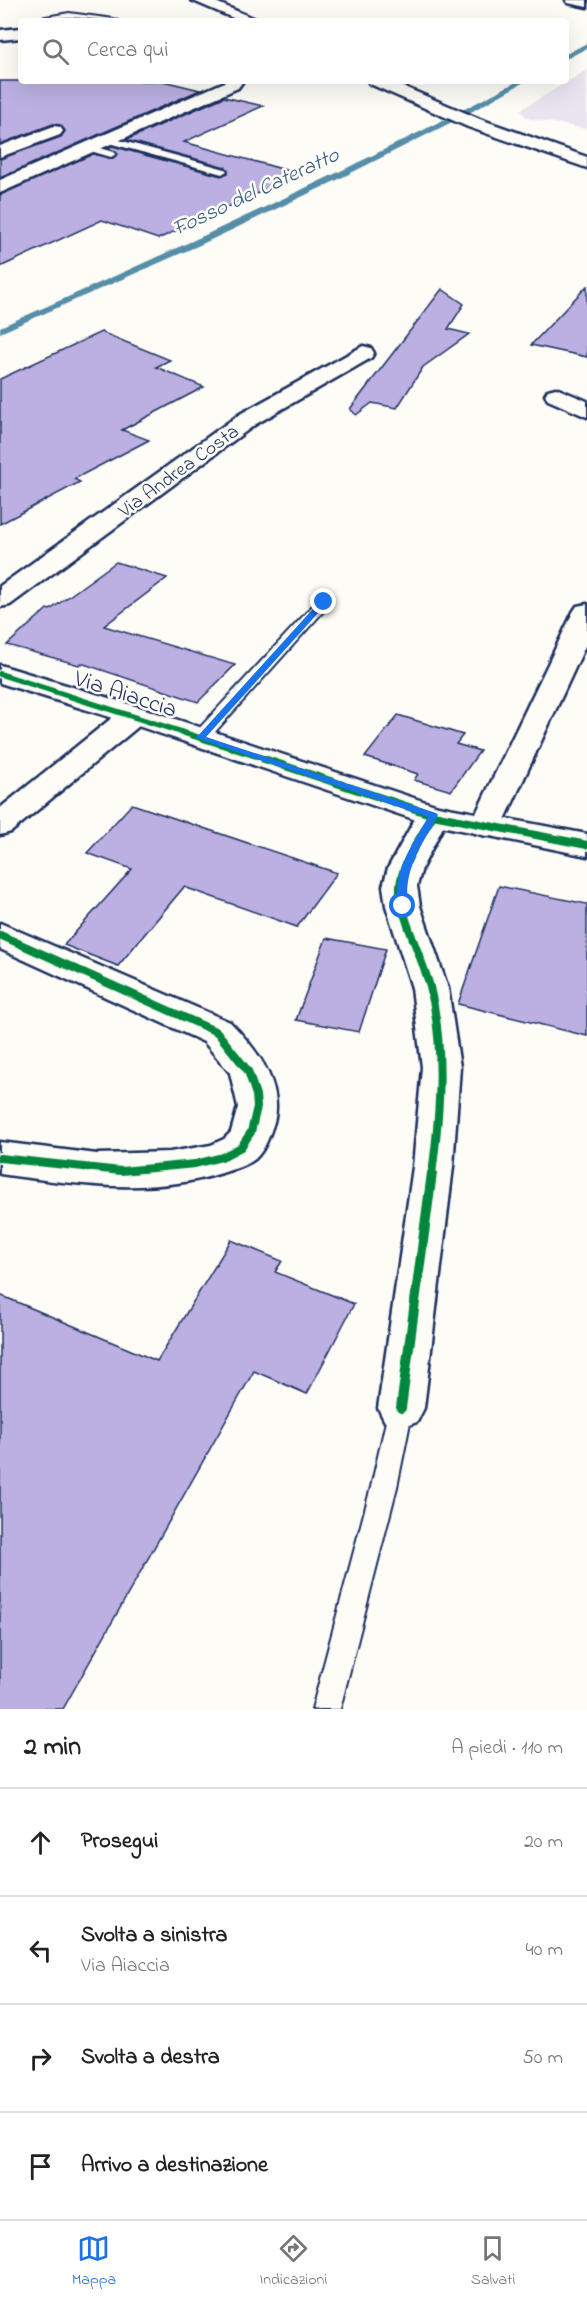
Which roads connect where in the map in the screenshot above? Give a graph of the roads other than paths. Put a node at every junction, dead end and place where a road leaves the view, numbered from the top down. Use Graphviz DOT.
graph roads {
  1 [pos="198,0"];
  2 [pos="216,0"];
  3 [pos="573,0"];
  4 [pos="587,3"];
  5 [pos="48,18"];
  6 [pos="92,18"];
  7 [pos="245,18"];
  8 [pos="248,18"];
  9 [pos="229,84"];
  10 [pos="383,84"];
  11 [pos="54,131"];
  12 [pos="514,138"];
  13 [pos="120,141"];
  14 [pos="544,149"];
  15 [pos="0,152"];
  16 [pos="587,156"];
  17 [pos="587,163"];
  18 [pos="222,171"];
  19 [pos="587,174"];
  20 [pos="0,187"];
  21 [pos="363,353"];
  22 [pos="555,395"];
  23 [pos="587,410"];
  24 [pos="0,599"];
  25 [pos="324,602"];
  26 [pos="587,612"];
  27 [pos="0,674"];
  28 [pos="134,715"];
  29 [pos="200,738"];
  30 [pos="433,815"];
  31 [pos="0,825"];
  32 [pos="486,826"];
  33 [pos="587,846"];
  34 [pos="0,935"];
  35 [pos="0,1158"];
  36 [pos="401,1408"];
  37 [pos="326,1709"];
  1 -- 7 [label="main road"];
  2 -- 8 [label="main road"];
  3 -- 4 [label="main road"];
  5 -- 6 [label="lane"];
  9 -- 13 [label="main road"];
  10 -- 12 [label="main road"];
  11 -- 15 [label="main road"];
  12 -- 14 [label="main road"];
  12 -- 16 [label="main road"];
  13 -- 18 [label="lane"];
  13 -- 20 [label="main road"];
  14 -- 17 [label="main road"];
  14 -- 19 [label="main road"];
  21 -- 24 [label="main road, Via Andrea Costa"];
  22 -- 23 [label="main road"];
  25 -- 29 [label="lane"];
  26 -- 32 [label="main road"];
  27 -- 28 [label="main road, Via Aiaccia"];
  28 -- 29 [label="main road, Via Aiaccia"];
  28 -- 31 [label="main road"];
  29 -- 30 [label="main road, Via Aiaccia"];
  30 -- 32 [label="main road, Via Aiaccia"];
  30 -- 36 [label="main road"];
  32 -- 33 [label="main road, Via Aiaccia"];
  34 -- 35 [label="main road"];
  36 -- 37 [label="lane"];
}
